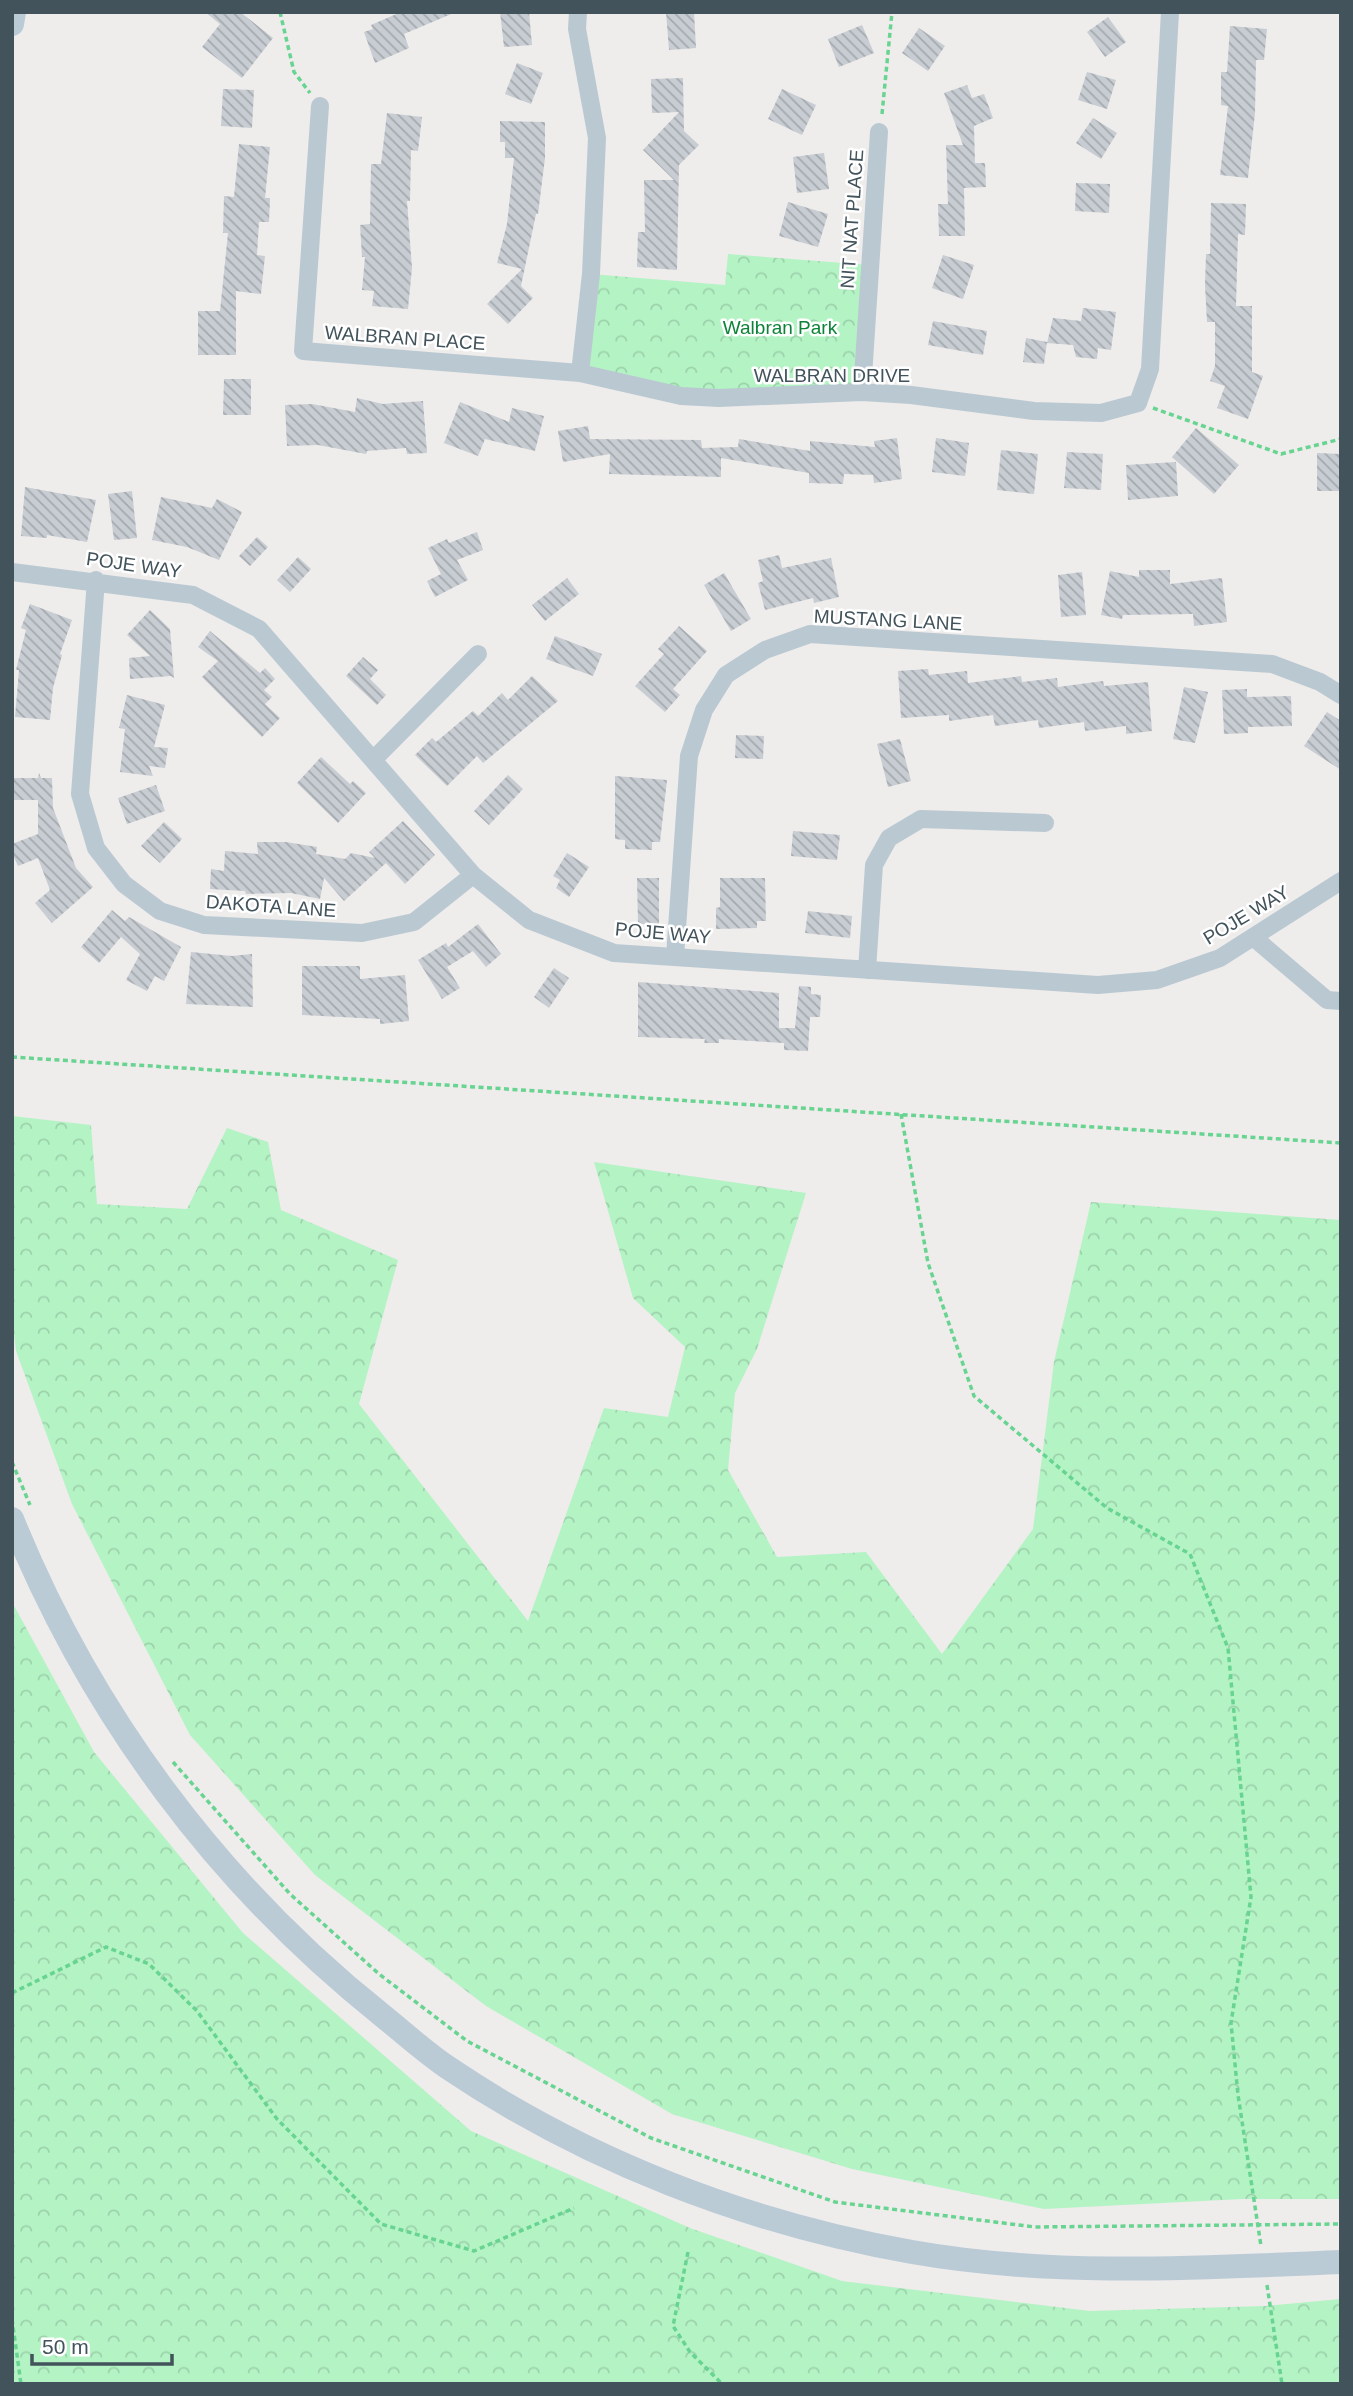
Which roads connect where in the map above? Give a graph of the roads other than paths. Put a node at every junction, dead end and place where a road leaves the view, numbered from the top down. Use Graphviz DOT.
graph roads {
  1 [pos="14,12"];
  2 [pos="578,12"];
  3 [pos="1170,12"];
  4 [pos="12,24"];
  5 [pos="320,106"];
  6 [pos="878,132"];
  7 [pos="580,373"];
  8 [pos="862,392"];
  9 [pos="12,572"];
  10 [pos="96,580"];
  11 [pos="478,654"];
  12 [pos="1341,695"];
  13 [pos="373,760"];
  14 [pos="1045,823"];
  15 [pos="474,876"];
  16 [pos="1341,881"];
  17 [pos="1253,937"];
  18 [pos="675,957"];
  19 [pos="867,970"];
  20 [pos="1341,1001"];
  21 [pos="22,1515"];
  22 [pos="1341,2262"];
  1 -- 4 [label="main road"];
  2 -- 7 [label="street"];
  3 -- 8 [label="street, WALBRAN DRIVE"];
  5 -- 7 [label="street, WALBRAN PLACE"];
  6 -- 8 [label="street, NIT NAT PLACE"];
  7 -- 8 [label="street, WALBRAN DRIVE"];
  9 -- 10 [label="street, POJE WAY"];
  10 -- 13 [label="street, POJE WAY"];
  10 -- 15 [label="street, DAKOTA LANE"];
  11 -- 13 [label="street"];
  12 -- 18 [label="street, MUSTANG LANE"];
  13 -- 15 [label="street, POJE WAY"];
  14 -- 19 [label="street"];
  15 -- 18 [label="street, POJE WAY"];
  16 -- 17 [label="street, POJE WAY"];
  17 -- 19 [label="street, POJE WAY"];
  17 -- 20 [label="street"];
  18 -- 19 [label="street, POJE WAY"];
  21 -- 22 [label="main road"];
}
